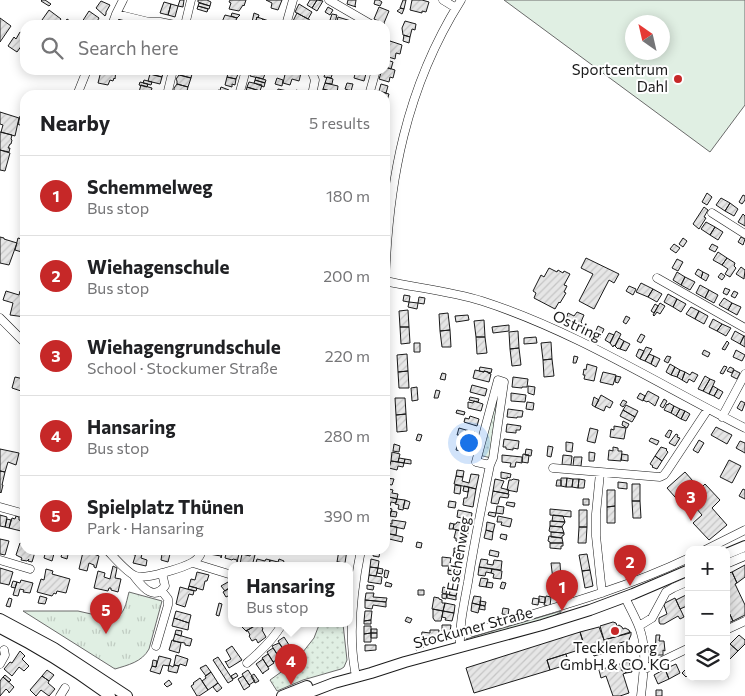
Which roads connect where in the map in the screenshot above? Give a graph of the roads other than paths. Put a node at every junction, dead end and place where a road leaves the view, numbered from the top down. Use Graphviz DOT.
graph roads {
  1 [pos="123,0"];
  2 [pos="191,0"];
  3 [pos="293,0"];
  4 [pos="329,0"];
  5 [pos="444,0"];
  6 [pos="461,0"];
  7 [pos="456,8"];
  8 [pos="116,14"];
  9 [pos="114,20"];
  10 [pos="141,20"];
  11 [pos="186,20"];
  12 [pos="287,20"];
  13 [pos="363,20"];
  14 [pos="86,75"];
  15 [pos="172,75"];
  16 [pos="245,75"];
  17 [pos="313,75"];
  18 [pos="375,75"];
  19 [pos="79,90"];
  20 [pos="168,90"];
  21 [pos="240,90"];
  22 [pos="313,90"];
  23 [pos="370,90"];
  24 [pos="712,213"];
  25 [pos="390,217"];
  26 [pos="745,234"];
  27 [pos="657,278"];
  28 [pos="390,282"];
  29 [pos="0,318"];
  30 [pos="745,328"];
  31 [pos="20,338"];
  32 [pos="745,374"];
  33 [pos="708,409"];
  34 [pos="722,417"];
  35 [pos="745,428"];
  36 [pos="490,466"];
  37 [pos="553,468"];
  38 [pos="600,473"];
  39 [pos="0,507"];
  40 [pos="20,513"];
  41 [pos="745,530"];
  42 [pos="713,546"];
  43 [pos="745,546"];
  44 [pos="730,552"];
  45 [pos="112,555"];
  46 [pos="200,555"];
  47 [pos="360,555"];
  48 [pos="745,556"];
  49 [pos="0,560"];
  50 [pos="685,560"];
  51 [pos="730,562"];
  52 [pos="193,563"];
  53 [pos="30,569"];
  54 [pos="685,572"];
  55 [pos="162,573"];
  56 [pos="228,574"];
  57 [pos="134,576"];
  58 [pos="685,583"];
  59 [pos="161,590"];
  60 [pos="602,594"];
  61 [pos="625,597"];
  62 [pos="353,600"];
  63 [pos="0,619"];
  64 [pos="745,621"];
  65 [pos="639,626"];
  66 [pos="280,627"];
  67 [pos="351,627"];
  68 [pos="0,628"];
  69 [pos="730,628"];
  70 [pos="473,632"];
  71 [pos="156,646"];
  72 [pos="460,647"];
  73 [pos="4,650"];
  74 [pos="685,650"];
  75 [pos="405,662"];
  76 [pos="247,663"];
  77 [pos="0,664"];
  78 [pos="643,670"];
  79 [pos="355,671"];
  80 [pos="65,688"];
  81 [pos="60,696"];
  82 [pos="110,696"];
  83 [pos="126,696"];
  84 [pos="282,696"];
  85 [pos="300,696"];
  86 [pos="641,696"];
  1 -- 8 [label="street"];
  2 -- 11 [label="street"];
  3 -- 12 [label="street"];
  4 -- 13 [label="street"];
  5 -- 7 [label="street"];
  6 -- 7 [label="street"];
  7 -- 25 [label="street"];
  8 -- 9 [label="street"];
  8 -- 10 [label="street"];
  14 -- 19 [label="street"];
  15 -- 20 [label="street"];
  16 -- 21 [label="street"];
  17 -- 22 [label="street"];
  18 -- 23 [label="street"];
  24 -- 26 [label="street"];
  27 -- 30 [label="street"];
  28 -- 33 [label="street, Ostring"];
  29 -- 31 [label="street"];
  32 -- 34 [label="street"];
  33 -- 34 [label="street, Ostring"];
  33 -- 38 [label="street"];
  34 -- 35 [label="street, Ostring"];
  36 -- 36 [label="street, Eschenweg"];
  36 -- 72 [label="street, Eschenweg"];
  37 -- 38 [label="street"];
  38 -- 60 [label="street"];
  39 -- 40 [label="street"];
  41 -- 42 [label="street"];
  43 -- 44 [label="main road"];
  45 -- 57 [label="street"];
  46 -- 52 [label="street"];
  47 -- 62 [label="street"];
  48 -- 51 [label="street"];
  49 -- 53 [label="street"];
  50 -- 60 [label="street, Stockumer Straße"];
  52 -- 55 [label="street"];
  52 -- 56 [label="street"];
  54 -- 61 [label="main road, Stockumer Straße"];
  55 -- 57 [label="street"];
  55 -- 59 [label="street"];
  57 -- 59 [label="street"];
  58 -- 65 [label="street"];
  59 -- 71 [label="street"];
  60 -- 70 [label="street, Stockumer Straße"];
  61 -- 65 [label="street"];
  61 -- 72 [label="main road, Stockumer Straße"];
  63 -- 83 [label="main road"];
  64 -- 69 [label="street"];
  65 -- 78 [label="street"];
  66 -- 76 [label="street"];
  67 -- 79 [label="street"];
  68 -- 82 [label="main road"];
  72 -- 75 [label="main road, Stockumer Straße"];
  73 -- 77 [label="street"];
  74 -- 78 [label="street"];
  75 -- 79 [label="main road, Stockumer Straße"];
  75 -- 85 [label="main road, Stockumer Straße"];
  78 -- 86 [label="street"];
  79 -- 84 [label="main road, Stockumer Straße"];
  80 -- 81 [label="street"];
}
